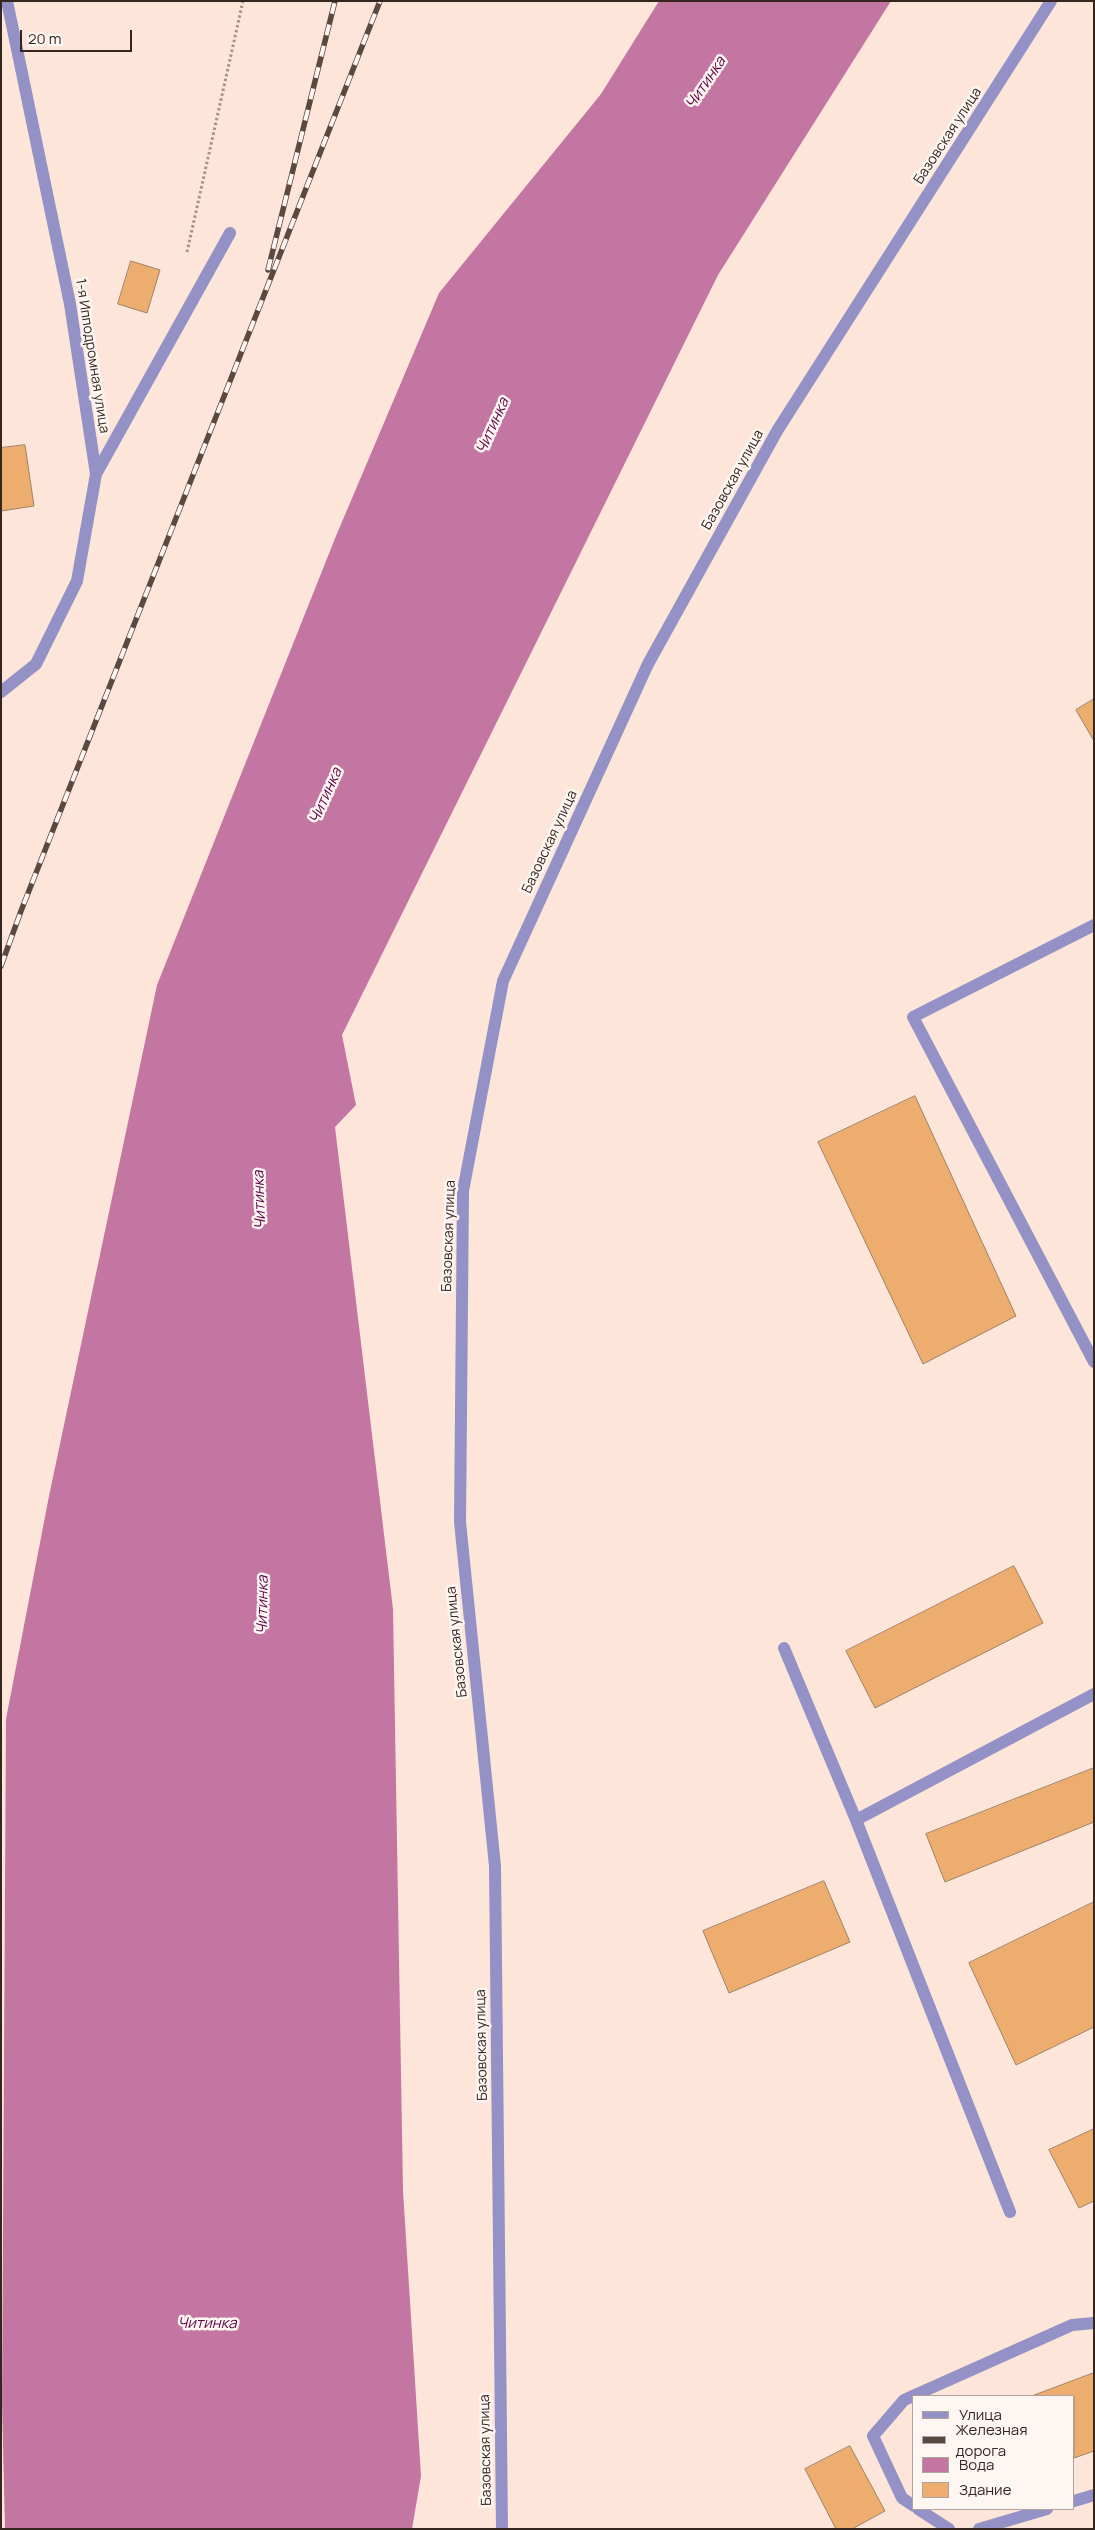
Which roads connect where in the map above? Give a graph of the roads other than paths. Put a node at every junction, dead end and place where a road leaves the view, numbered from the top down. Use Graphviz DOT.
graph roads {
  1 [pos="7,1"];
  2 [pos="1051,1"];
  3 [pos="230,233"];
  4 [pos="96,474"];
  5 [pos="1,692"];
  6 [pos="1094,925"];
  7 [pos="1094,1362"];
  8 [pos="784,1648"];
  9 [pos="1094,1694"];
  10 [pos="856,1820"];
  11 [pos="1010,2212"];
  12 [pos="1094,2323"];
  13 [pos="915,2395"];
  14 [pos="912,2396"];
  15 [pos="1094,2495"];
  16 [pos="1075,2501"];
  17 [pos="912,2505"];
  18 [pos="920,2510"];
  19 [pos="1044,2510"];
  20 [pos="502,2529"];
  21 [pos="949,2529"];
  22 [pos="979,2529"];
  1 -- 4 [label="street, 1-я Ипподромная улица"];
  2 -- 20 [label="street, Базовская улица"];
  3 -- 4 [label="street"];
  4 -- 5 [label="street, 1-я Ипподромная улица"];
  6 -- 7 [label="street"];
  8 -- 10 [label="street"];
  9 -- 10 [label="street"];
  10 -- 11 [label="street"];
  12 -- 13 [label="street"];
  14 -- 17 [label="street"];
  15 -- 16 [label="street"];
  18 -- 21 [label="street"];
  19 -- 22 [label="street"];
}
